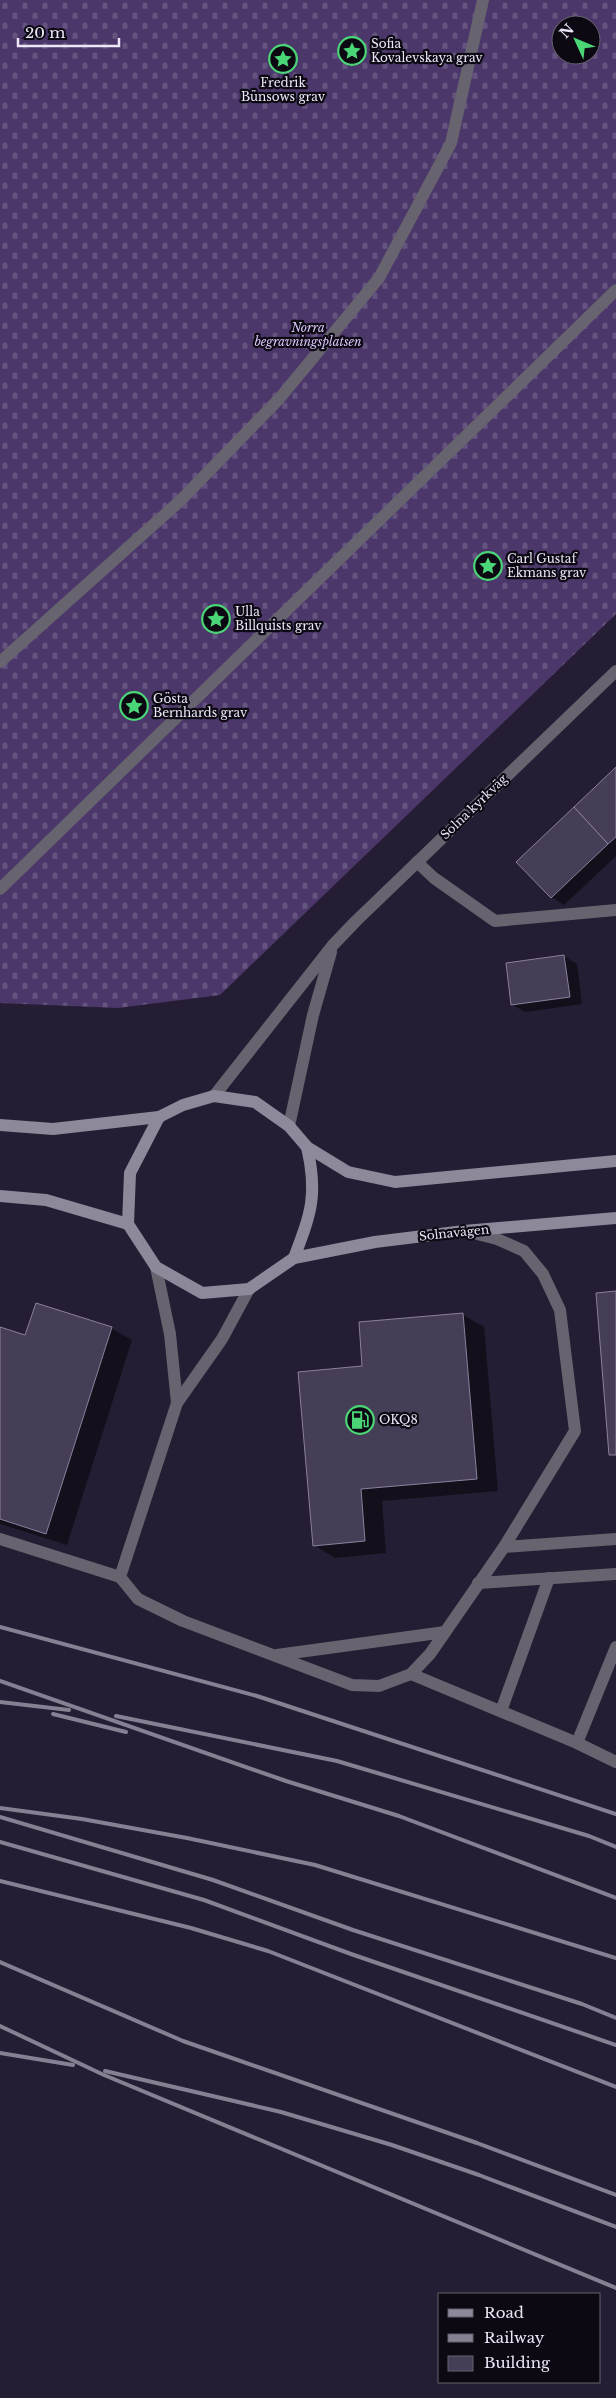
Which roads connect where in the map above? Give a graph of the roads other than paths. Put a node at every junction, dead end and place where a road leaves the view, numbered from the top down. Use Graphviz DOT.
graph roads {
  1 [pos="483,0"];
  2 [pos="616,290"];
  3 [pos="0,662"];
  4 [pos="616,671"];
  5 [pos="417,862"];
  6 [pos="0,889"];
  7 [pos="616,910"];
  8 [pos="333,945"];
  9 [pos="214,1096"];
  10 [pos="160,1117"];
  11 [pos="0,1125"];
  12 [pos="289,1126"];
  13 [pos="308,1147"];
  14 [pos="616,1160"];
  15 [pos="0,1196"];
  16 [pos="616,1218"];
  17 [pos="128,1224"];
  18 [pos="464,1231"];
  19 [pos="294,1258"];
  20 [pos="156,1267"];
  21 [pos="249,1289"];
  22 [pos="177,1403"];
  23 [pos="616,1539"];
  24 [pos="0,1540"];
  25 [pos="504,1547"];
  26 [pos="616,1574"];
  27 [pos="120,1577"];
  28 [pos="549,1578"];
  29 [pos="478,1583"];
  30 [pos="445,1632"];
  31 [pos="616,1647"];
  32 [pos="275,1656"];
  33 [pos="411,1674"];
  34 [pos="501,1711"];
  35 [pos="577,1743"];
  36 [pos="616,1762"];
  1 -- 3 [label="street"];
  2 -- 6 [label="street"];
  4 -- 5 [label="street, Solna kyrkväg"];
  5 -- 7 [label="street"];
  5 -- 8 [label="street, Solna kyrkväg"];
  8 -- 9 [label="street, Solna kyrkväg"];
  8 -- 12 [label="street, Solna kyrkväg"];
  9 -- 10 [label="main road"];
  9 -- 12 [label="main road"];
  10 -- 11 [label="main road"];
  10 -- 17 [label="main road"];
  12 -- 13 [label="main road"];
  13 -- 14 [label="main road"];
  13 -- 19 [label="main road"];
  15 -- 17 [label="main road"];
  16 -- 18 [label="main road, Solnavägen"];
  17 -- 20 [label="main road"];
  18 -- 19 [label="main road, Solnavägen"];
  18 -- 25 [label="street"];
  19 -- 21 [label="main road, Solnavägen"];
  20 -- 21 [label="main road"];
  20 -- 22 [label="street"];
  21 -- 22 [label="street"];
  22 -- 27 [label="street"];
  23 -- 25 [label="street"];
  24 -- 27 [label="street"];
  25 -- 29 [label="street"];
  26 -- 28 [label="street"];
  27 -- 32 [label="street"];
  28 -- 29 [label="street"];
  28 -- 34 [label="street"];
  29 -- 30 [label="street"];
  30 -- 32 [label="street"];
  30 -- 33 [label="street"];
  31 -- 35 [label="street"];
  32 -- 33 [label="street"];
  33 -- 34 [label="street"];
  34 -- 35 [label="street"];
  35 -- 36 [label="street"];
}
